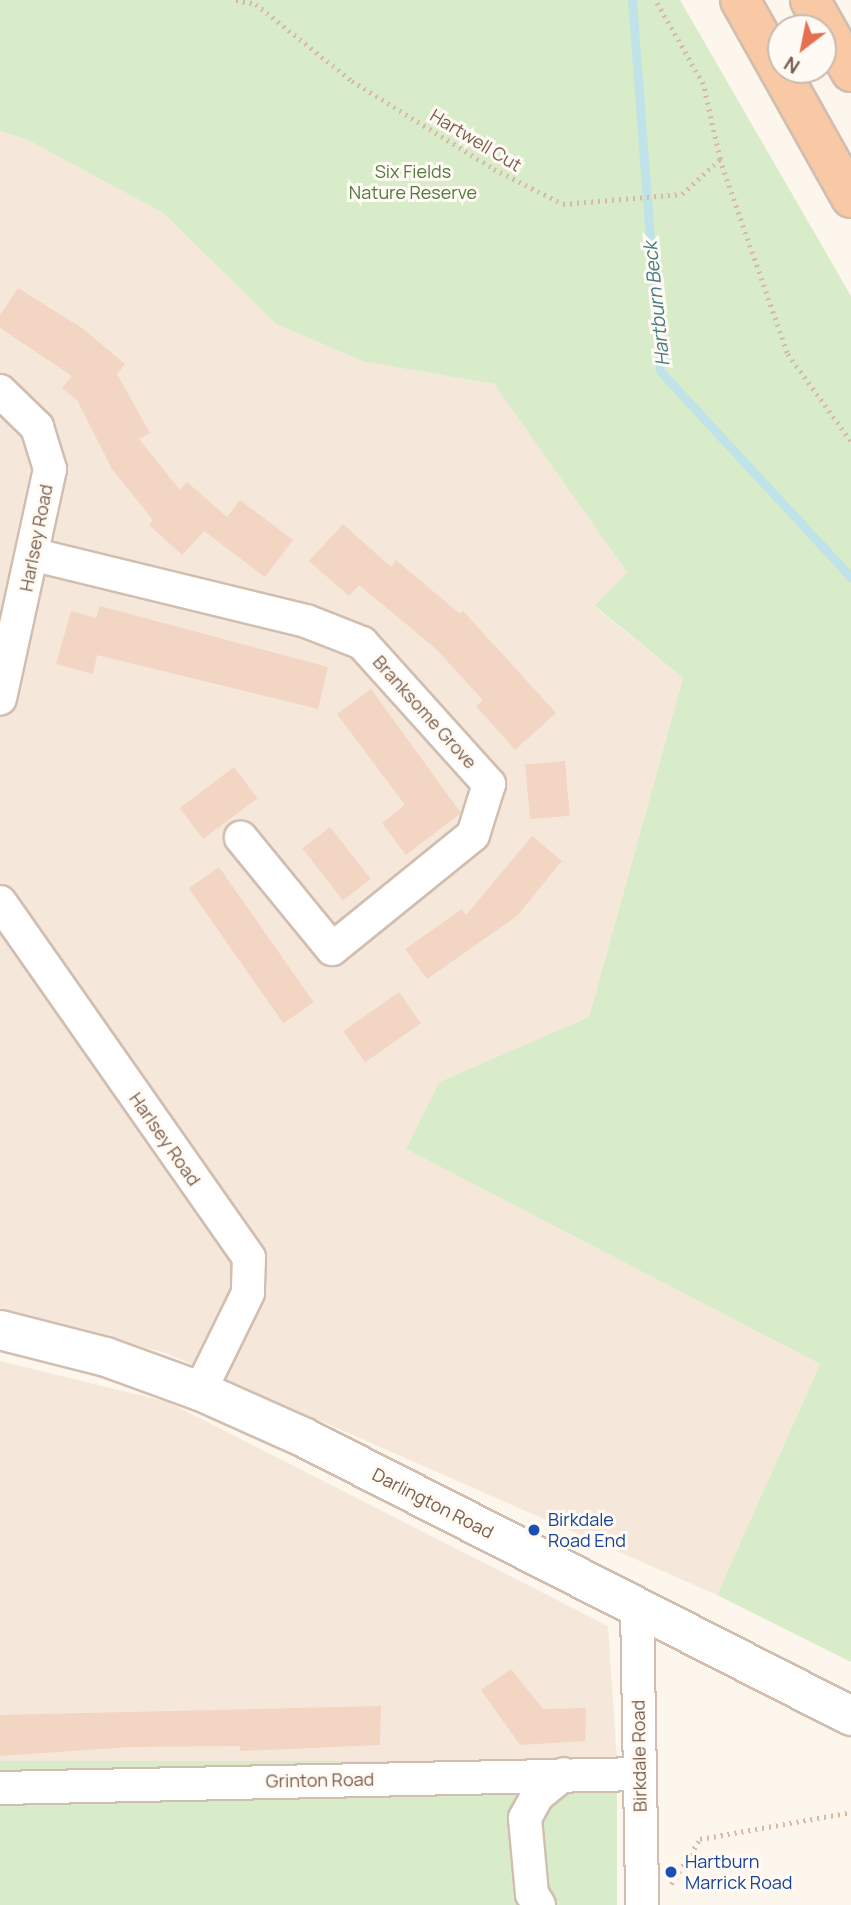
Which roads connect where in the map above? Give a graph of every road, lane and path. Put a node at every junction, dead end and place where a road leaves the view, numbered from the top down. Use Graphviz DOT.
graph roads {
  1 [pos="236,0"];
  2 [pos="655,0"];
  3 [pos="740,0"];
  4 [pos="810,0"];
  5 [pos="851,72"];
  6 [pos="720,159"];
  7 [pos="851,198"];
  8 [pos="0,391"];
  9 [pos="851,441"];
  10 [pos="35,555"];
  11 [pos="0,699"];
  12 [pos="241,838"];
  13 [pos="0,902"];
  14 [pos="0,1330"];
  15 [pos="200,1391"];
  16 [pos="637,1606"];
  17 [pos="851,1716"];
  18 [pos="564,1773"];
  19 [pos="639,1774"];
  20 [pos="0,1788"];
  21 [pos="851,1812"];
  22 [pos="653,1900"];
  23 [pos="539,1905"];
  1 -- 6 [label="path, Hartwell Cut"];
  2 -- 6 [label="path"];
  3 -- 7 [label="highway"];
  4 -- 5 [label="highway"];
  6 -- 9 [label="path"];
  8 -- 10 [label="street, Harlsey Road"];
  10 -- 11 [label="street, Harlsey Road"];
  10 -- 12 [label="street, Branksome Grove"];
  13 -- 15 [label="street, Harlsey Road"];
  14 -- 15 [label="street, Darlington Road"];
  15 -- 16 [label="street, Darlington Road"];
  16 -- 17 [label="street, Darlington Road"];
  16 -- 19 [label="street, Birkdale Road"];
  18 -- 19 [label="street, Grinton Road"];
  18 -- 20 [label="street, Grinton Road"];
  18 -- 23 [label="street"];
  19 -- 22 [label="street, Birkdale Road"];
  21 -- 22 [label="path"];
}
